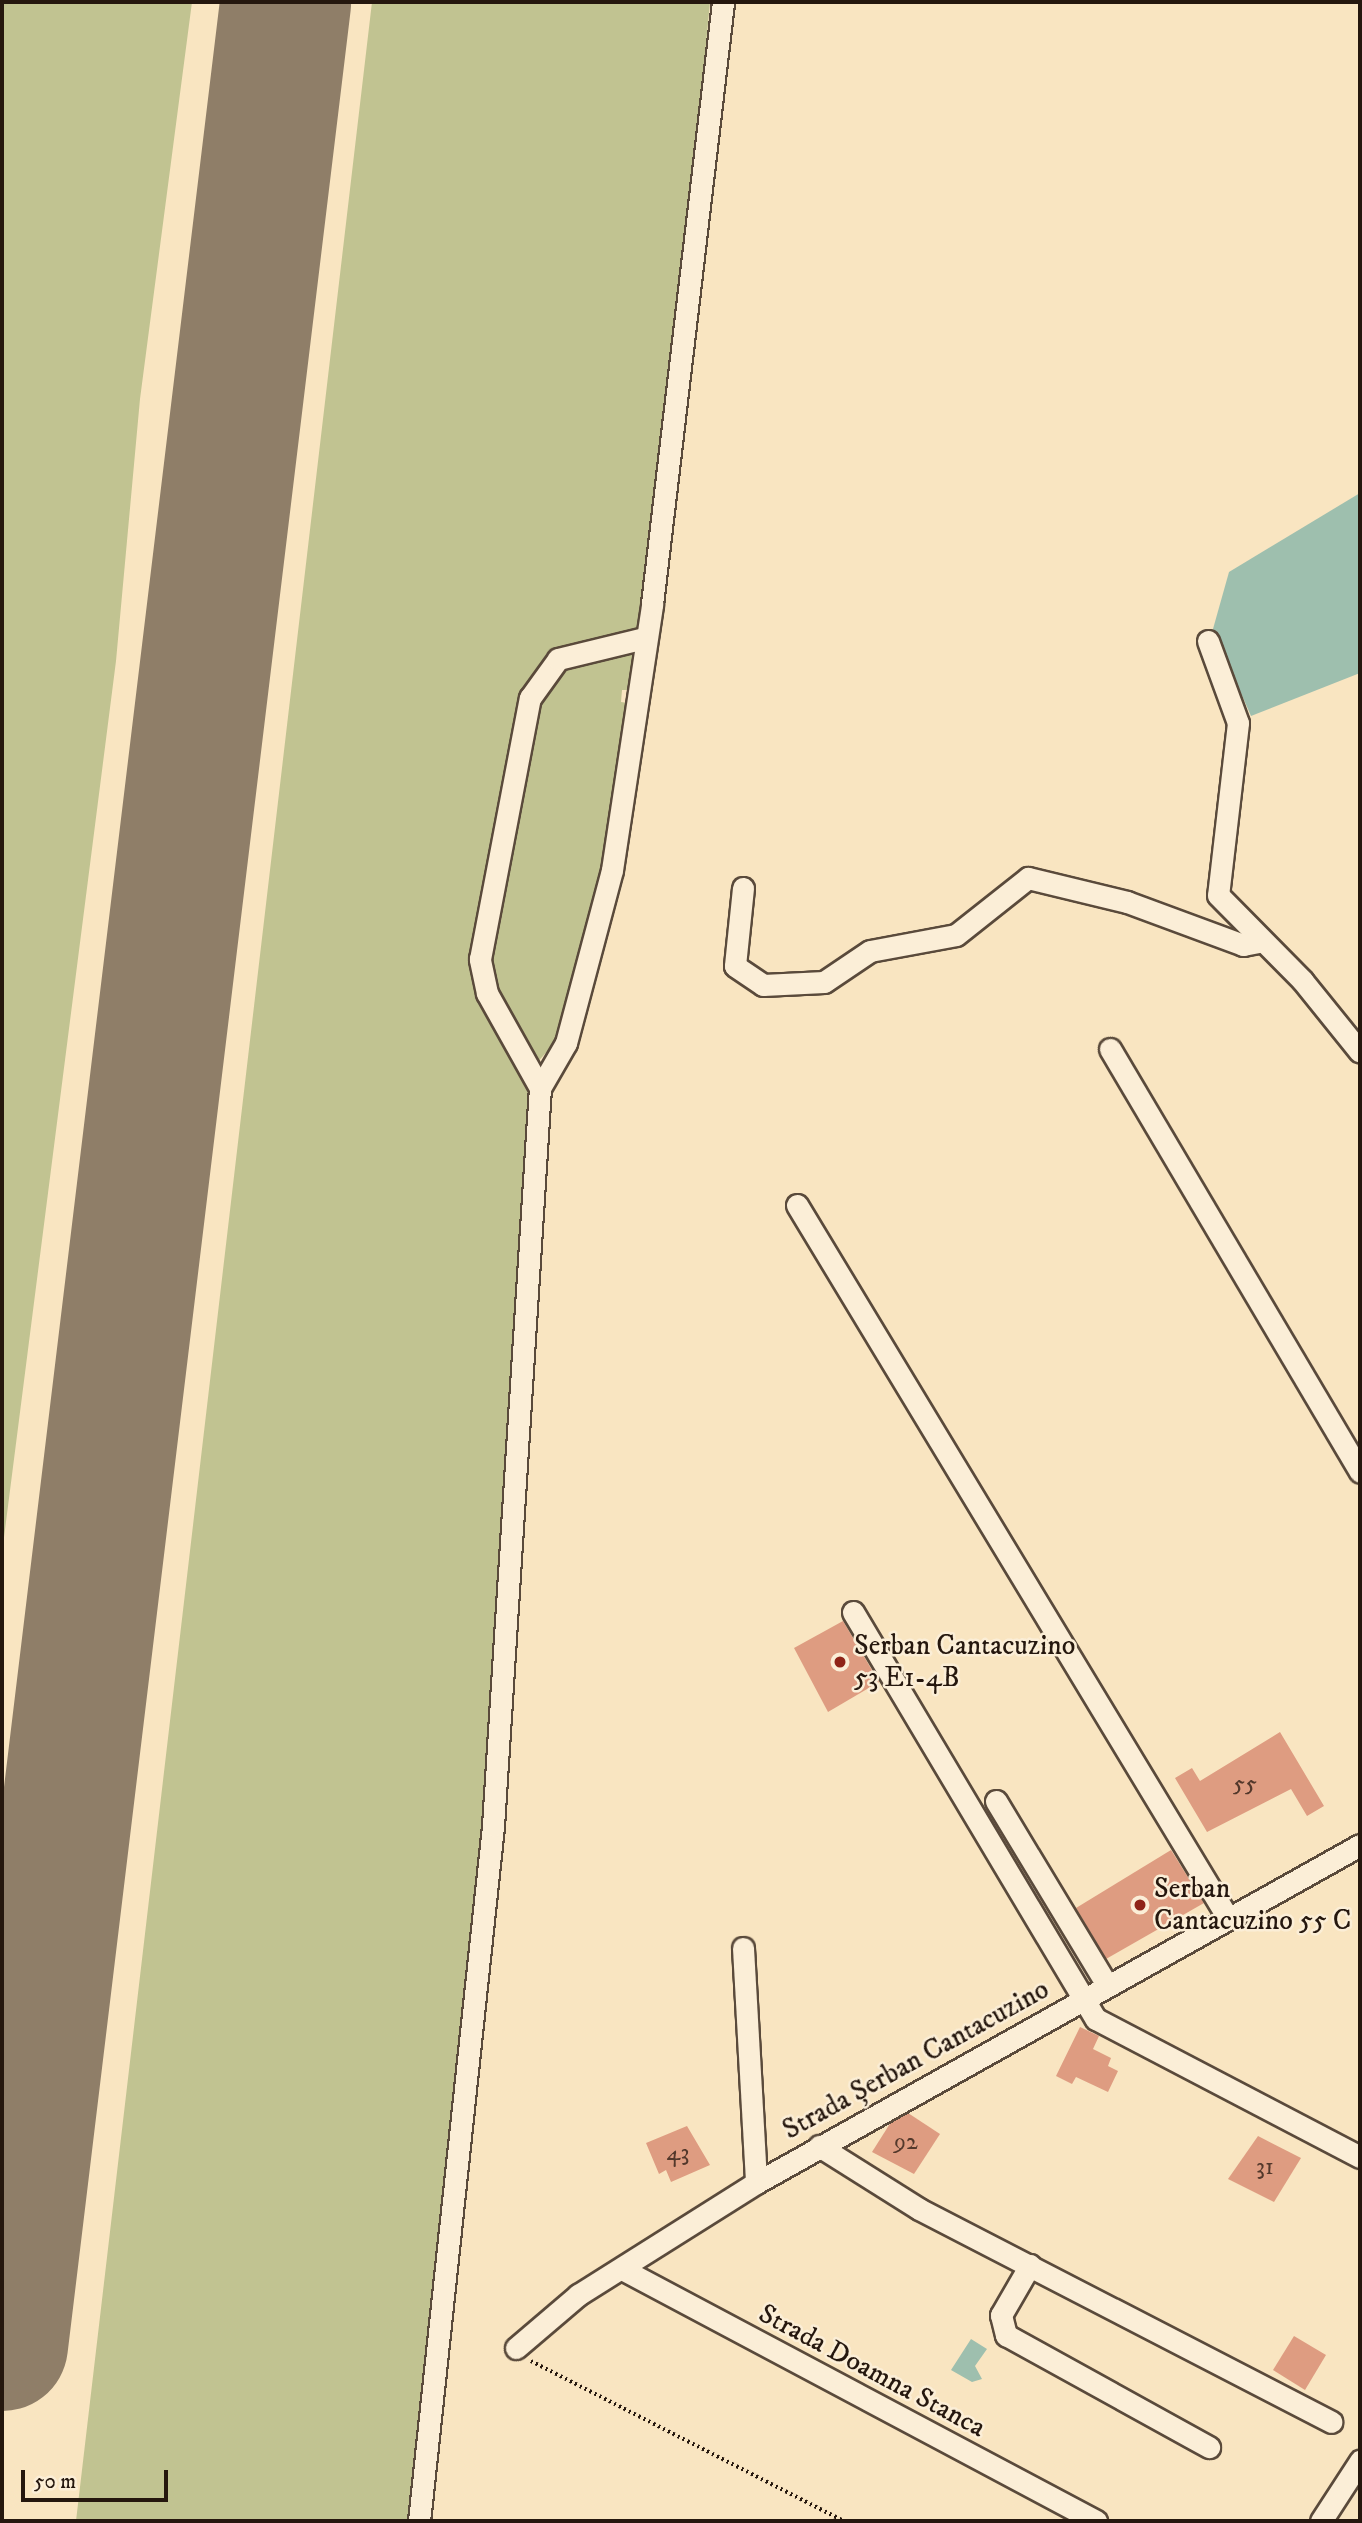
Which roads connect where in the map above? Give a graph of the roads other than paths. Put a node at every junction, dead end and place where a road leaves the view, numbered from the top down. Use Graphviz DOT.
graph roads {
  1 [pos="723,2"];
  2 [pos="644,638"];
  3 [pos="1208,641"];
  4 [pos="743,888"];
  5 [pos="1263,941"];
  6 [pos="1110,1049"];
  7 [pos="1360,1052"];
  8 [pos="540,1088"];
  9 [pos="797,1205"];
  10 [pos="1360,1472"];
  11 [pos="853,1612"];
  12 [pos="996,1801"];
  13 [pos="1360,1845"];
  14 [pos="1228,1918"];
  15 [pos="743,1948"];
  16 [pos="1107,1985"];
  17 [pos="1083,1998"];
  18 [pos="819,2146"];
  19 [pos="1360,2157"];
  20 [pos="756,2183"];
  21 [pos="1030,2265"];
  22 [pos="622,2269"];
  23 [pos="516,2348"];
  24 [pos="1331,2422"];
  25 [pos="1209,2447"];
  26 [pos="1360,2461"];
  27 [pos="419,2521"];
  28 [pos="1096,2521"];
  29 [pos="1321,2521"];
  1 -- 2 [label="street"];
  2 -- 8 [label="street"];
  2 -- 8 [label="street"];
  3 -- 5 [label="street"];
  4 -- 5 [label="street"];
  5 -- 7 [label="street"];
  6 -- 10 [label="street"];
  8 -- 27 [label="street"];
  9 -- 14 [label="street"];
  11 -- 17 [label="street"];
  12 -- 16 [label="street"];
  13 -- 14 [label="street, Strada Șerban Cantacuzino"];
  14 -- 16 [label="street, Strada Șerban Cantacuzino"];
  15 -- 20 [label="street"];
  16 -- 17 [label="street, Strada Șerban Cantacuzino"];
  17 -- 18 [label="street, Strada Șerban Cantacuzino"];
  17 -- 19 [label="street"];
  18 -- 20 [label="street, Strada Șerban Cantacuzino"];
  18 -- 21 [label="street"];
  20 -- 22 [label="street, Strada Șerban Cantacuzino"];
  21 -- 24 [label="street"];
  21 -- 25 [label="street"];
  22 -- 23 [label="street, Strada Șerban Cantacuzino"];
  22 -- 28 [label="street, Strada Doamna Stanca"];
  26 -- 29 [label="street"];
}
